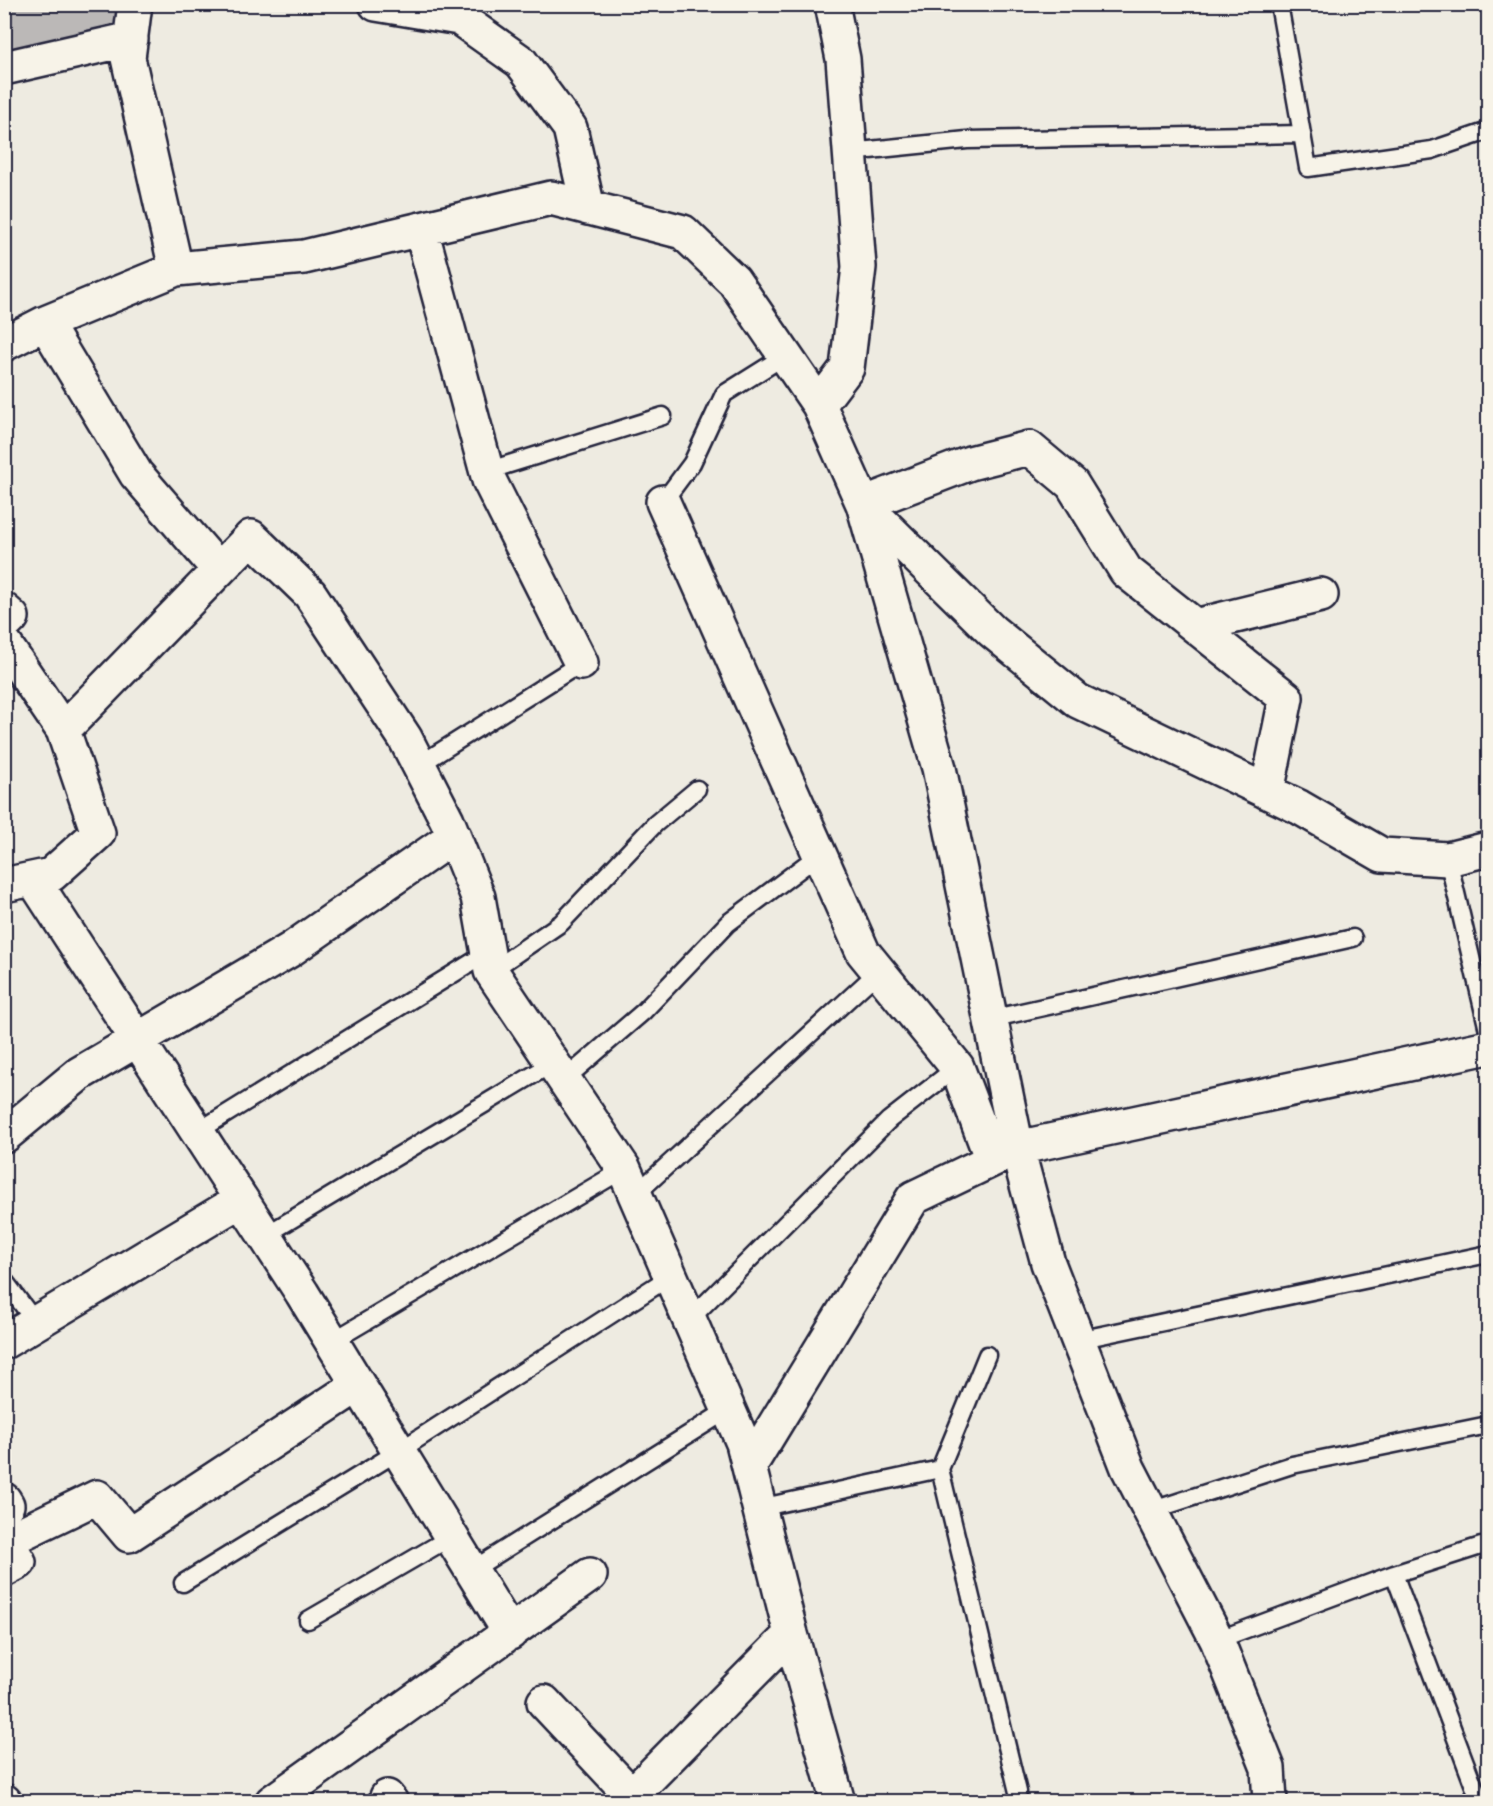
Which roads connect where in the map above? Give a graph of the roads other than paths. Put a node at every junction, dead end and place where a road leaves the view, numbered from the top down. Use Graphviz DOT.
graph roads {
  1 [pos="135,4"];
  2 [pos="376,4"];
  3 [pos="832,4"];
  4 [pos="1280,4"];
  5 [pos="131,39"];
  6 [pos="4,68"];
  7 [pos="1488,131"];
  8 [pos="1302,134"];
  9 [pos="850,152"];
  10 [pos="588,208"];
  11 [pos="421,229"];
  12 [pos="176,269"];
  13 [pos="45,323"];
  14 [pos="4,344"];
  15 [pos="786,355"];
  16 [pos="819,405"];
  17 [pos="663,416"];
  18 [pos="487,471"];
  19 [pos="663,502"];
  20 [pos="863,504"];
  21 [pos="219,570"];
  22 [pos="1321,596"];
  23 [pos="4,610"];
  24 [pos="4,625"];
  25 [pos="1195,626"];
  26 [pos="4,644"];
  27 [pos="581,663"];
  28 [pos="63,730"];
  29 [pos="419,765"];
  30 [pos="697,789"];
  31 [pos="1267,792"];
  32 [pos="454,836"];
  33 [pos="1488,849"];
  34 [pos="820,854"];
  35 [pos="1448,859"];
  36 [pos="19,882"];
  37 [pos="1353,938"];
  38 [pos="489,962"];
  39 [pos="879,971"];
  40 [pos="990,1019"];
  41 [pos="1488,1030"];
  42 [pos="138,1041"];
  43 [pos="1488,1047"];
  44 [pos="957,1067"];
  45 [pos="559,1072"];
  46 [pos="197,1132"];
  47 [pos="4,1136"];
  48 [pos="1004,1154"];
  49 [pos="629,1182"];
  50 [pos="241,1200"];
  51 [pos="264,1236"];
  52 [pos="1488,1254"];
  53 [pos="671,1276"];
  54 [pos="4,1280"];
  55 [pos="689,1320"];
  56 [pos="36,1323"];
  57 [pos="1078,1340"];
  58 [pos="4,1341"];
  59 [pos="331,1342"];
  60 [pos="987,1355"];
  61 [pos="358,1385"];
  62 [pos="729,1409"];
  63 [pos="1488,1425"];
  64 [pos="399,1451"];
  65 [pos="749,1467"];
  66 [pos="940,1469"];
  67 [pos="759,1508"];
  68 [pos="1150,1511"];
  69 [pos="451,1537"];
  70 [pos="1488,1549"];
  71 [pos="4,1570"];
  72 [pos="472,1570"];
  73 [pos="1394,1574"];
  74 [pos="590,1575"];
  75 [pos="183,1583"];
  76 [pos="308,1620"];
  77 [pos="510,1633"];
  78 [pos="791,1634"];
  79 [pos="1217,1640"];
  80 [pos="544,1702"];
  81 [pos="1018,1791"];
  82 [pos="632,1799"];
  83 [pos="272,1802"];
  84 [pos="838,1802"];
  85 [pos="1270,1802"];
  86 [pos="1480,1802"];
  1 -- 5 [label="street"];
  2 -- 10 [label="street"];
  3 -- 9 [label="street"];
  4 -- 8 [label="lane"];
  5 -- 6 [label="street"];
  5 -- 12 [label="street"];
  7 -- 8 [label="lane"];
  8 -- 9 [label="lane"];
  9 -- 16 [label="street"];
  10 -- 11 [label="street"];
  10 -- 15 [label="street"];
  11 -- 12 [label="street"];
  11 -- 18 [label="street"];
  12 -- 13 [label="street"];
  13 -- 14 [label="street"];
  13 -- 21 [label="street"];
  15 -- 16 [label="street"];
  15 -- 19 [label="lane"];
  16 -- 20 [label="street"];
  17 -- 18 [label="lane"];
  18 -- 27 [label="street"];
  19 -- 34 [label="street"];
  20 -- 25 [label="street"];
  20 -- 31 [label="street"];
  20 -- 40 [label="street"];
  21 -- 28 [label="street"];
  21 -- 29 [label="street"];
  22 -- 25 [label="street"];
  23 -- 24 [label="street"];
  25 -- 31 [label="street"];
  26 -- 28 [label="street"];
  27 -- 29 [label="lane"];
  28 -- 36 [label="street"];
  29 -- 32 [label="street"];
  30 -- 38 [label="lane"];
  31 -- 35 [label="street"];
  32 -- 38 [label="street"];
  32 -- 42 [label="street"];
  33 -- 35 [label="street"];
  34 -- 39 [label="street"];
  34 -- 45 [label="lane"];
  35 -- 41 [label="lane"];
  36 -- 42 [label="street"];
  37 -- 40 [label="lane"];
  38 -- 45 [label="street"];
  38 -- 46 [label="lane"];
  39 -- 44 [label="street"];
  39 -- 49 [label="lane"];
  40 -- 48 [label="street"];
  42 -- 46 [label="street"];
  42 -- 47 [label="street"];
  43 -- 48 [label="street"];
  44 -- 48 [label="street"];
  44 -- 55 [label="lane"];
  45 -- 49 [label="street"];
  45 -- 51 [label="lane"];
  46 -- 50 [label="street"];
  48 -- 57 [label="street"];
  48 -- 65 [label="street"];
  49 -- 53 [label="street"];
  49 -- 59 [label="lane"];
  50 -- 51 [label="street"];
  50 -- 56 [label="street"];
  51 -- 59 [label="street"];
  52 -- 57 [label="lane"];
  53 -- 55 [label="street"];
  53 -- 64 [label="lane"];
  54 -- 56 [label="lane"];
  55 -- 62 [label="street"];
  56 -- 58 [label="street"];
  57 -- 68 [label="street"];
  59 -- 61 [label="street"];
  60 -- 66 [label="lane"];
  61 -- 64 [label="street"];
  61 -- 71 [label="street"];
  62 -- 65 [label="street"];
  62 -- 72 [label="lane"];
  63 -- 68 [label="lane"];
  64 -- 69 [label="street"];
  64 -- 75 [label="lane"];
  65 -- 67 [label="street"];
  66 -- 67 [label="lane"];
  66 -- 81 [label="lane"];
  67 -- 78 [label="street"];
  68 -- 79 [label="street"];
  69 -- 72 [label="street"];
  69 -- 76 [label="lane"];
  70 -- 73 [label="lane"];
  72 -- 77 [label="street"];
  73 -- 79 [label="lane"];
  73 -- 86 [label="lane"];
  74 -- 77 [label="street"];
  77 -- 83 [label="street"];
  78 -- 82 [label="street"];
  78 -- 84 [label="street"];
  79 -- 85 [label="street"];
  80 -- 82 [label="street"];
}
